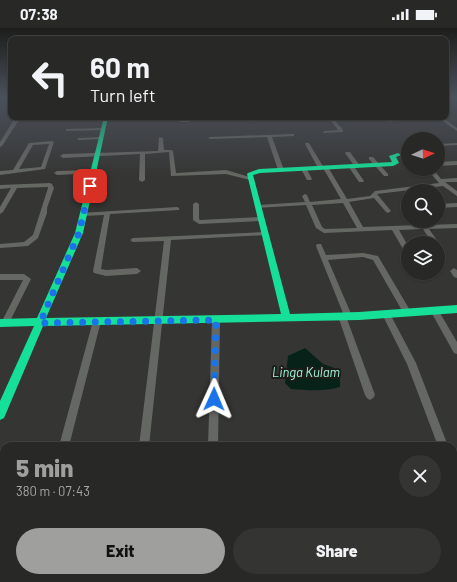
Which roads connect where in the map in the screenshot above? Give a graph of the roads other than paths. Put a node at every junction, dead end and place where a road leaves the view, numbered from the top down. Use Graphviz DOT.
graph roads {
  1 [pos="14,124"];
  2 [pos="104,124"];
  3 [pos="335,124"];
  4 [pos="448,124"];
  5 [pos="103,128"];
  6 [pos="67,130"];
  7 [pos="457,130"];
  8 [pos="325,132"];
  9 [pos="8,135"];
  10 [pos="292,135"];
  11 [pos="0,136"];
  12 [pos="269,136"];
  13 [pos="101,138"];
  14 [pos="161,138"];
  15 [pos="210,138"];
  16 [pos="78,139"];
  17 [pos="307,144"];
  18 [pos="457,144"];
  19 [pos="445,145"];
  20 [pos="0,146"];
  21 [pos="162,151"];
  22 [pos="143,153"];
  23 [pos="348,153"];
  24 [pos="97,155"];
  25 [pos="398,155"];
  26 [pos="63,156"];
  27 [pos="374,162"];
  28 [pos="457,163"];
  29 [pos="445,164"];
  30 [pos="354,166"];
  31 [pos="323,168"];
  32 [pos="304,169"];
  33 [pos="16,170"];
  34 [pos="281,170"];
  35 [pos="0,172"];
  36 [pos="93,172"];
  37 [pos="57,174"];
  38 [pos="386,175"];
  39 [pos="436,176"];
  40 [pos="250,178"];
  41 [pos="309,179"];
  42 [pos="142,180"];
  43 [pos="457,180"];
  44 [pos="361,181"];
  45 [pos="442,183"];
  46 [pos="0,187"];
  47 [pos="15,187"];
  48 [pos="374,194"];
  49 [pos="457,194"];
  50 [pos="305,196"];
  51 [pos="344,201"];
  52 [pos="308,203"];
  53 [pos="196,204"];
  54 [pos="457,205"];
  55 [pos="445,206"];
  56 [pos="258,207"];
  57 [pos="177,209"];
  58 [pos="388,211"];
  59 [pos="0,212"];
  60 [pos="107,213"];
  61 [pos="83,214"];
  62 [pos="261,219"];
  63 [pos="445,225"];
  64 [pos="457,226"];
  65 [pos="401,227"];
  66 [pos="394,228"];
  67 [pos="361,229"];
  68 [pos="265,234"];
  69 [pos="168,238"];
  70 [pos="133,240"];
  71 [pos="401,240"];
  72 [pos="0,246"];
  73 [pos="319,246"];
  74 [pos="324,258"];
  75 [pos="137,270"];
  76 [pos="0,277"];
  77 [pos="457,309"];
  78 [pos="434,310"];
  79 [pos="407,312"];
  80 [pos="386,314"];
  81 [pos="345,316"];
  82 [pos="286,317"];
  83 [pos="159,320"];
  84 [pos="216,320"];
  85 [pos="98,321"];
  86 [pos="2,323"];
  87 [pos="40,323"];
  88 [pos="457,350"];
  89 [pos="370,395"];
  90 [pos="3,399"];
  91 [pos="0,414"];
  92 [pos="65,442"];
  93 [pos="144,442"];
  94 [pos="213,442"];
  95 [pos="441,442"];
  1 -- 9 [label="street"];
  2 -- 5 [label="street"];
  3 -- 8 [label="street"];
  4 -- 7 [label="street"];
  5 -- 6 [label="street"];
  5 -- 13 [label="street"];
  9 -- 11 [label="street"];
  9 -- 20 [label="street"];
  10 -- 12 [label="street"];
  12 -- 15 [label="street"];
  12 -- 34 [label="street"];
  13 -- 16 [label="street"];
  13 -- 24 [label="street"];
  14 -- 21 [label="street"];
  17 -- 31 [label="street"];
  18 -- 19 [label="street"];
  21 -- 22 [label="street"];
  21 -- 40 [label="street"];
  22 -- 24 [label="street"];
  22 -- 42 [label="street"];
  23 -- 30 [label="street"];
  24 -- 26 [label="street"];
  24 -- 36 [label="street"];
  25 -- 27 [label="street"];
  27 -- 30 [label="street"];
  27 -- 38 [label="street"];
  28 -- 29 [label="street"];
  30 -- 31 [label="street"];
  30 -- 44 [label="street"];
  31 -- 32 [label="street"];
  31 -- 51 [label="street"];
  32 -- 34 [label="street"];
  32 -- 41 [label="street"];
  33 -- 33 [label="street"];
  33 -- 35 [label="street"];
  34 -- 40 [label="street"];
  36 -- 37 [label="street"];
  36 -- 61 [label="street"];
  39 -- 45 [label="street"];
  40 -- 56 [label="street"];
  43 -- 45 [label="street"];
  45 -- 48 [label="street"];
  45 -- 49 [label="street"];
  46 -- 47 [label="street"];
  47 -- 59 [label="street"];
  47 -- 72 [label="street"];
  48 -- 51 [label="street"];
  48 -- 58 [label="street"];
  50 -- 52 [label="street"];
  51 -- 52 [label="street"];
  51 -- 67 [label="street"];
  52 -- 56 [label="street"];
  52 -- 67 [label="street"];
  53 -- 62 [label="street"];
  54 -- 55 [label="street"];
  56 -- 62 [label="street"];
  57 -- 60 [label="street"];
  60 -- 61 [label="street"];
  60 -- 75 [label="street"];
  61 -- 87 [label="street"];
  62 -- 68 [label="street"];
  63 -- 64 [label="street"];
  65 -- 66 [label="street"];
  66 -- 67 [label="street"];
  66 -- 71 [label="street"];
  68 -- 69 [label="street"];
  68 -- 82 [label="street"];
  69 -- 70 [label="street"];
  69 -- 83 [label="street"];
  73 -- 74 [label="street"];
  74 -- 79 [label="street"];
  74 -- 81 [label="street"];
  76 -- 86 [label="street"];
  77 -- 78 [label="street"];
  78 -- 79 [label="street"];
  78 -- 88 [label="street"];
  79 -- 80 [label="street"];
  80 -- 81 [label="street"];
  80 -- 95 [label="street"];
  81 -- 82 [label="street"];
  81 -- 89 [label="street"];
  82 -- 84 [label="street"];
  83 -- 84 [label="street"];
  83 -- 85 [label="street"];
  83 -- 93 [label="street"];
  84 -- 94 [label="street"];
  85 -- 87 [label="street"];
  85 -- 92 [label="street"];
  86 -- 87 [label="street"];
  87 -- 90 [label="street"];
  90 -- 91 [label="street"];
}
